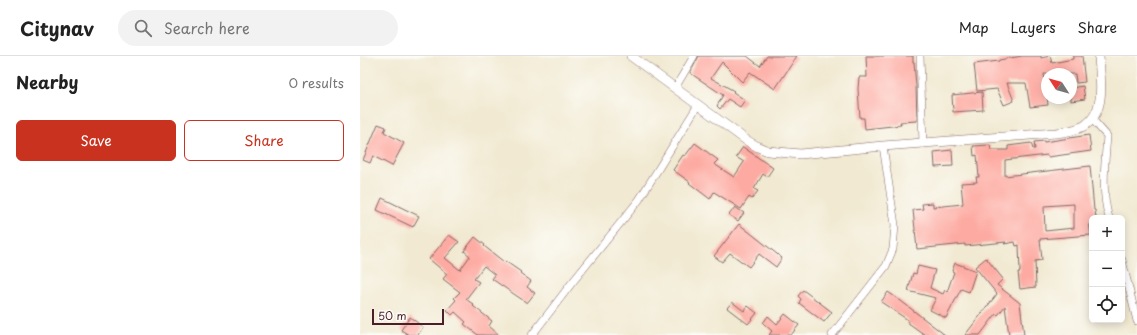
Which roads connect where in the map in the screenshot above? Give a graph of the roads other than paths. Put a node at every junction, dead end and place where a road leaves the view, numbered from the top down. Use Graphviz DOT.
graph roads {
  1 [pos="631,56"];
  2 [pos="694,56"];
  3 [pos="920,56"];
  4 [pos="1099,56"];
  5 [pos="674,88"];
  6 [pos="698,105"];
  7 [pos="1092,118"];
  8 [pos="923,144"];
  9 [pos="882,146"];
  10 [pos="1108,215"];
  11 [pos="1125,272"];
  12 [pos="1137,321"];
  13 [pos="532,335"];
  14 [pos="832,335"];
  1 -- 5 [label="street"];
  2 -- 5 [label="street"];
  3 -- 8 [label="street"];
  4 -- 7 [label="street"];
  5 -- 6 [label="street"];
  6 -- 9 [label="street"];
  6 -- 13 [label="street"];
  7 -- 8 [label="street"];
  7 -- 10 [label="street"];
  8 -- 9 [label="street"];
  9 -- 14 [label="street"];
  11 -- 12 [label="street"];
}
